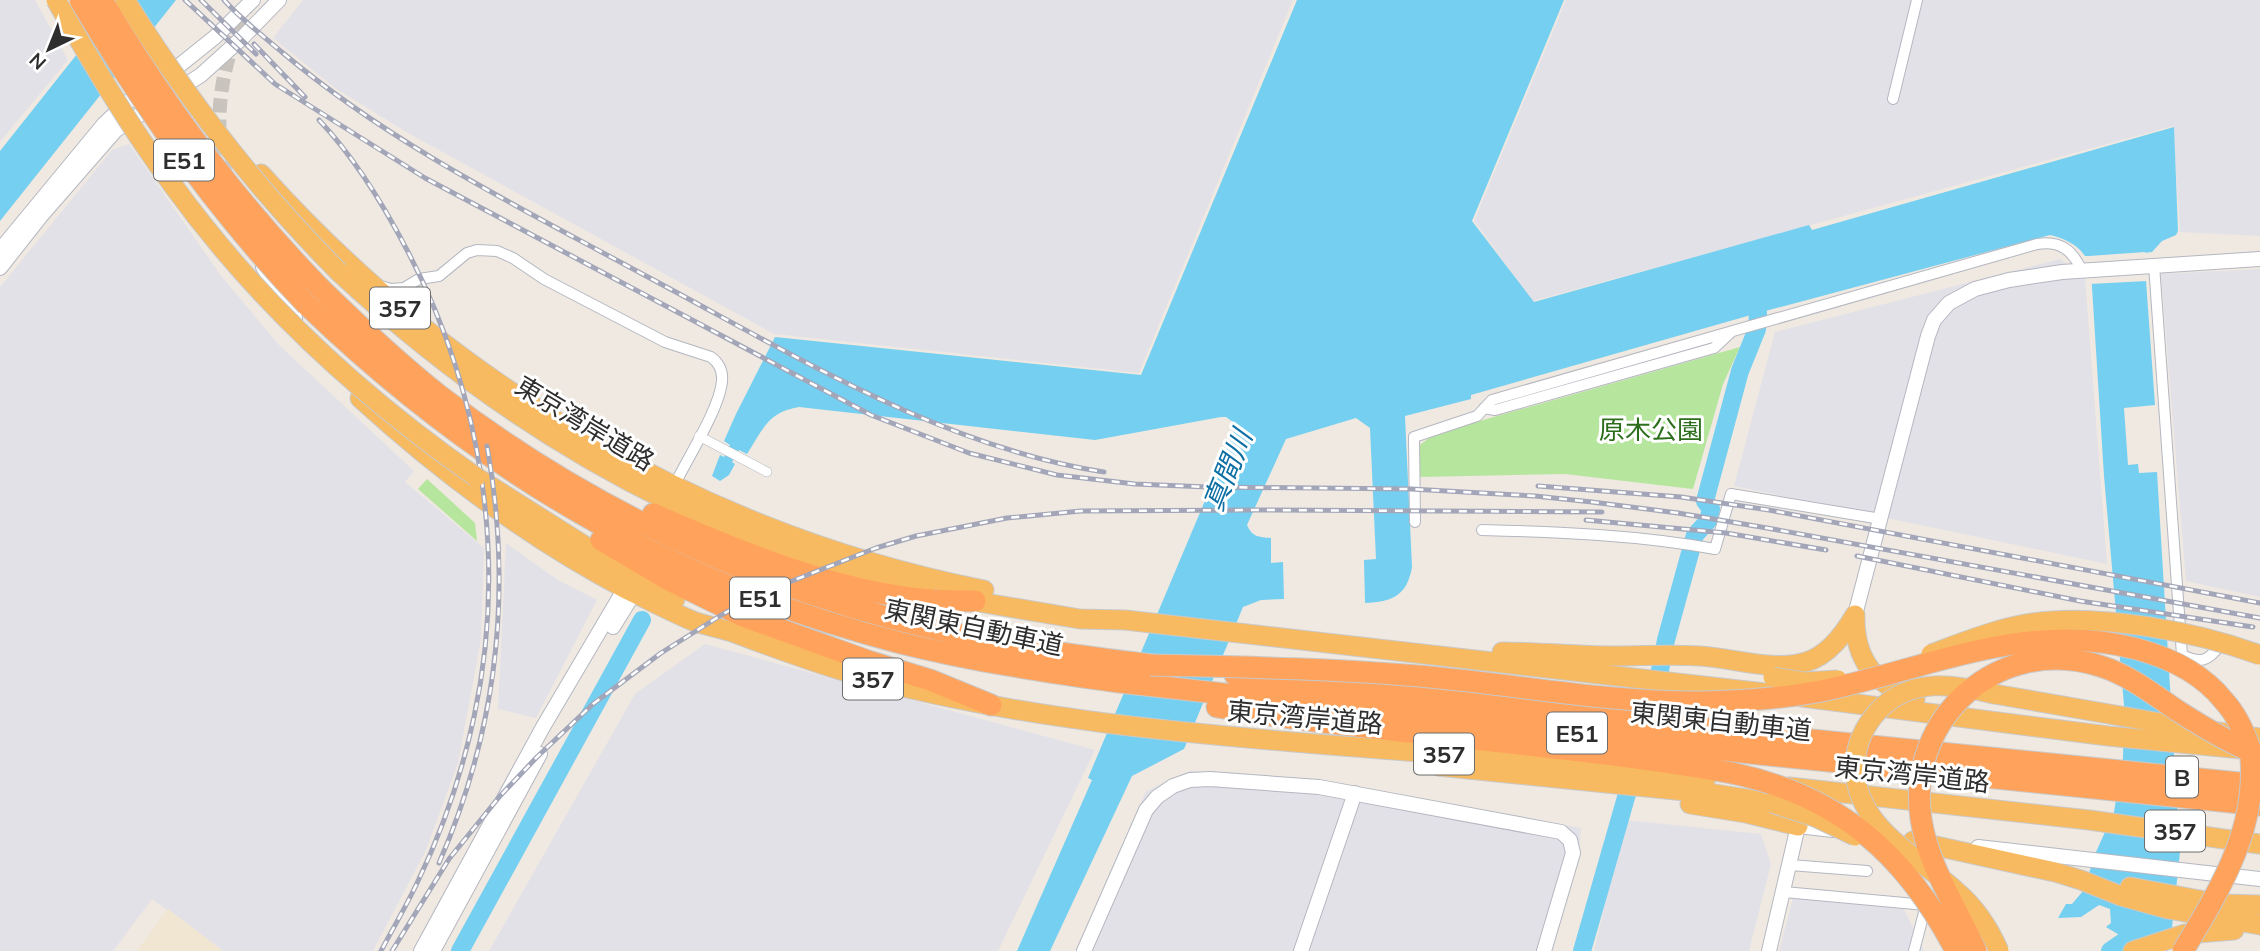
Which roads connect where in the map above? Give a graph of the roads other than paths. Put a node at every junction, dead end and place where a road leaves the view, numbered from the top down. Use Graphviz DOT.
graph roads {
  1 [pos="57,0"];
  2 [pos="65,0"];
  3 [pos="102,0"];
  4 [pos="124,0"];
  5 [pos="253,0"];
  6 [pos="279,0"];
  7 [pos="1917,0"];
  8 [pos="78,10"];
  9 [pos="180,78"];
  10 [pos="1893,99"];
  11 [pos="131,110"];
  12 [pos="226,175"];
  13 [pos="0,250"];
  14 [pos="2260,259"];
  15 [pos="2150,265"];
  16 [pos="0,268"];
  17 [pos="2086,270"];
  18 [pos="372,283"];
  19 [pos="337,376"];
  20 [pos="699,436"];
  21 [pos="497,450"];
  22 [pos="551,472"];
  23 [pos="767,472"];
  24 [pos="674,486"];
  25 [pos="1881,519"];
  26 [pos="1415,522"];
  27 [pos="1482,530"];
  28 [pos="630,590"];
  29 [pos="975,601"];
  30 [pos="1067,611"];
  31 [pos="1855,615"];
  32 [pos="2141,627"];
  33 [pos="731,631"];
  34 [pos="2260,645"];
  35 [pos="1392,651"];
  36 [pos="2260,655"];
  37 [pos="1059,663"];
  38 [pos="2260,664"];
  39 [pos="1150,665"];
  40 [pos="1701,669"];
  41 [pos="991,705"];
  42 [pos="1215,736"];
  43 [pos="2108,736"];
  44 [pos="2260,738"];
  45 [pos="2260,753"];
  46 [pos="2102,778"];
  47 [pos="2260,785"];
  48 [pos="1672,789"];
  49 [pos="1355,793"];
  50 [pos="2260,805"];
  51 [pos="499,817"];
  52 [pos="1798,826"];
  53 [pos="1913,841"];
  54 [pos="2260,844"];
  55 [pos="1790,865"];
  56 [pos="1867,871"];
  57 [pos="2257,878"];
  58 [pos="2081,880"];
  59 [pos="1784,892"];
  60 [pos="2260,905"];
  61 [pos="2260,925"];
  62 [pos="2260,931"];
  63 [pos="421,951"];
  64 [pos="433,951"];
  65 [pos="1084,951"];
  66 [pos="1301,951"];
  67 [pos="1544,951"];
  68 [pos="1769,951"];
  69 [pos="1914,951"];
  70 [pos="1956,951"];
  71 [pos="1976,951"];
  72 [pos="1997,951"];
  73 [pos="2133,951"];
  74 [pos="2183,951"];
  1 -- 33 [label="highway, 東京湾岸道路 / 357, bridge"];
  2 -- 8 [label="highway, 東京湾岸道路 / 357"];
  3 -- 21 [label="highway, 東関東自動車道 / E51, bridge"];
  4 -- 9 [label="highway, 東京湾岸道路 / 357, bridge"];
  4 -- 29 [label="highway, 東京湾岸道路 / 357, bridge"];
  5 -- 9 [label="street"];
  6 -- 9 [label="street"];
  7 -- 10 [label="street"];
  8 -- 11 [label="highway, 東京湾岸道路 / 357"];
  8 -- 21 [label="highway, 東関東自動車道 / E51, bridge"];
  9 -- 11 [label="street"];
  9 -- 18 [label="highway, 東京湾岸道路 / 357"];
  11 -- 13 [label="street"];
  11 -- 16 [label="street"];
  11 -- 19 [label="highway, 東京湾岸道路 / 357"];
  12 -- 19 [label="street"];
  14 -- 15 [label="street"];
  15 -- 17 [label="street"];
  15 -- 34 [label="street"];
  17 -- 25 [label="street"];
  17 -- 26 [label="street"];
  18 -- 20 [label="street"];
  18 -- 24 [label="highway, 東京湾岸道路 / 357"];
  19 -- 28 [label="highway, 東京湾岸道路 / 357"];
  20 -- 23 [label="street"];
  20 -- 24 [label="street"];
  21 -- 22 [label="highway, 東関東自動車道 / E51"];
  21 -- 37 [label="highway, 東関東自動車道 / E51"];
  21 -- 41 [label="highway"];
  22 -- 29 [label="highway"];
  22 -- 37 [label="highway, 東関東自動車道 / E51"];
  24 -- 30 [label="highway, 東京湾岸道路 / 357"];
  25 -- 27 [label="street"];
  25 -- 31 [label="street"];
  28 -- 33 [label="highway, 東京湾岸道路 / 357"];
  28 -- 51 [label="street"];
  29 -- 30 [label="highway, 東京湾岸道路 / 357"];
  30 -- 35 [label="highway, 東京湾岸道路 / 357"];
  31 -- 40 [label="highway"];
  31 -- 43 [label="highway"];
  32 -- 36 [label="highway, bridge"];
  32 -- 38 [label="highway, bridge"];
  32 -- 40 [label="highway, bridge"];
  33 -- 41 [label="highway, 東京湾岸道路 / 357"];
  35 -- 40 [label="highway, 東京湾岸道路 / 357"];
  35 -- 40 [label="highway"];
  37 -- 39 [label="highway, 東関東自動車道 / E51"];
  37 -- 46 [label="highway, 東関東自動車道 / E51, bridge"];
  37 -- 70 [label="highway, bridge"];
  39 -- 46 [label="highway, 東関東自動車道 / E51, bridge"];
  39 -- 74 [label="highway, bridge"];
  40 -- 43 [label="highway, 東京湾岸道路 / 357"];
  41 -- 42 [label="highway, 東京湾岸道路 / 357"];
  42 -- 48 [label="highway, 東京湾岸道路 / 357"];
  42 -- 48 [label="highway"];
  43 -- 45 [label="highway, 東京湾岸道路 / 357, bridge"];
  44 -- 72 [label="highway, bridge"];
  45 -- 71 [label="highway, bridge"];
  46 -- 47 [label="highway, B"];
  46 -- 50 [label="highway, B"];
  48 -- 52 [label="highway"];
  48 -- 54 [label="highway, 東京湾岸道路 / 357"];
  48 -- 72 [label="highway, bridge"];
  49 -- 65 [label="street"];
  49 -- 66 [label="street"];
  49 -- 67 [label="street"];
  51 -- 63 [label="street"];
  51 -- 64 [label="street"];
  52 -- 53 [label="street"];
  52 -- 55 [label="street"];
  53 -- 57 [label="street"];
  53 -- 58 [label="highway"];
  55 -- 56 [label="street"];
  55 -- 59 [label="street"];
  58 -- 60 [label="highway"];
  58 -- 61 [label="highway"];
  59 -- 68 [label="street"];
  59 -- 69 [label="street"];
  62 -- 73 [label="highway"];
}
